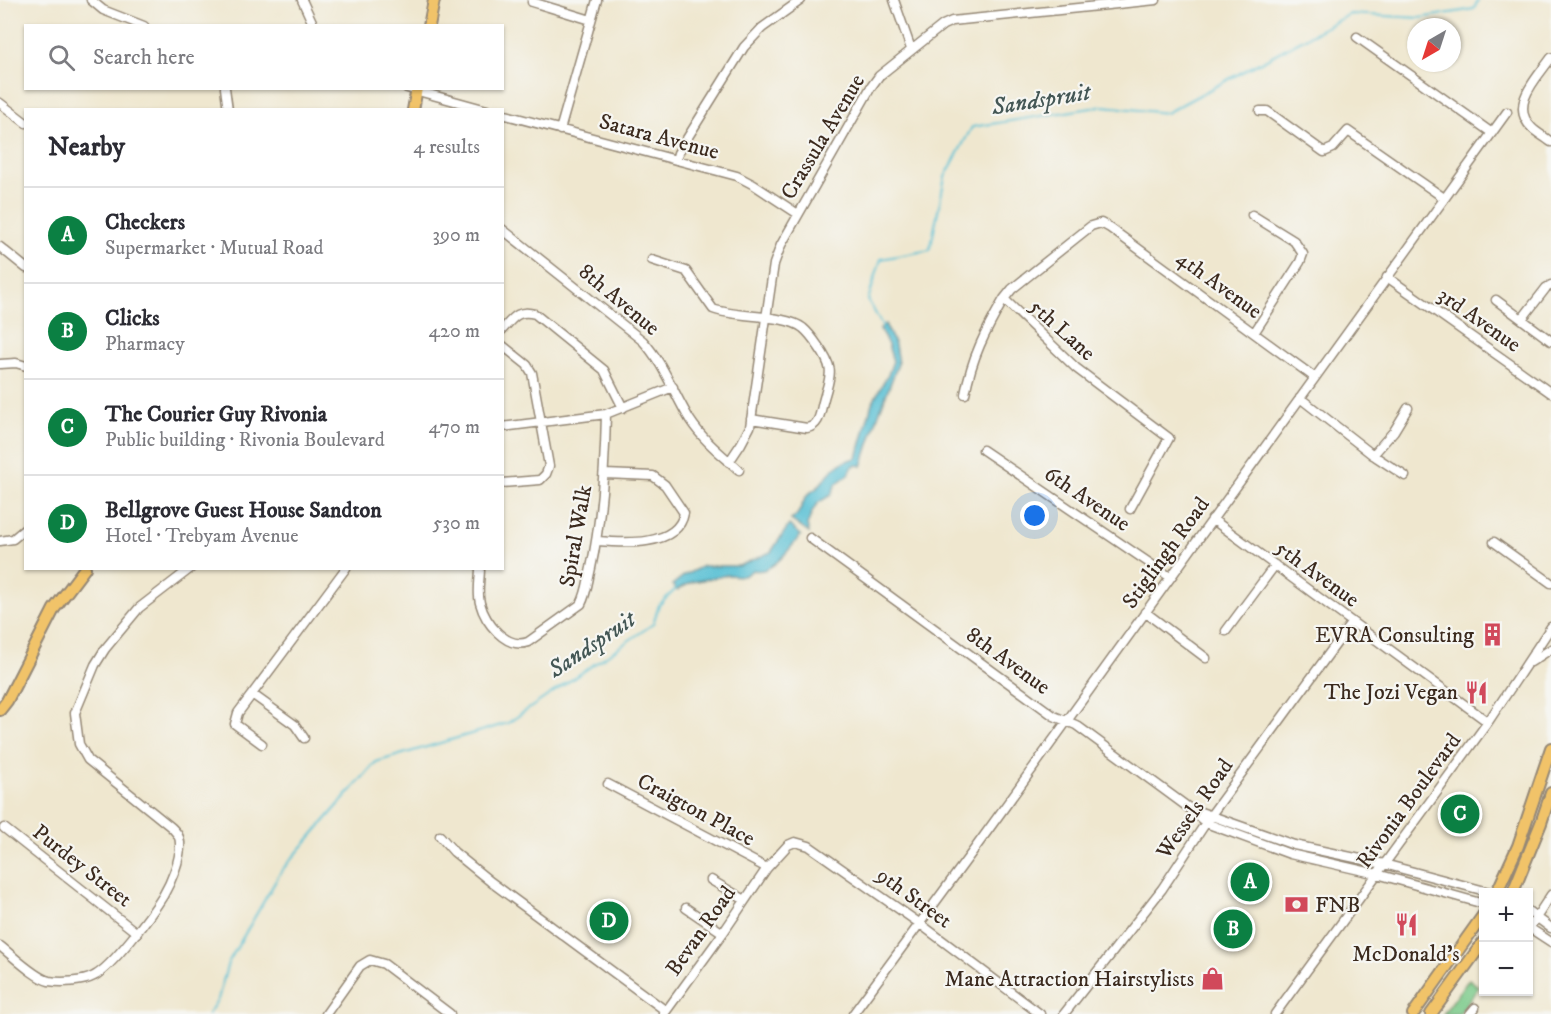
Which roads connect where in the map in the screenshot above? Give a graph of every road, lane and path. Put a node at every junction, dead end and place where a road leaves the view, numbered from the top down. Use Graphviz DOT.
graph roads {
  1 [pos="91,0"];
  2 [pos="302,0"];
  3 [pos="434,0"];
  4 [pos="597,0"];
  5 [pos="894,0"];
  6 [pos="1155,0"];
  7 [pos="796,1"];
  8 [pos="532,2"];
  9 [pos="591,20"];
  10 [pos="139,24"];
  11 [pos="313,24"];
  12 [pos="429,24"];
  13 [pos="1357,38"];
  14 [pos="911,50"];
  15 [pos="1551,58"];
  16 [pos="225,90"];
  17 [pos="413,90"];
  18 [pos="417,90"];
  19 [pos="0,103"];
  20 [pos="228,108"];
  21 [pos="413,108"];
  22 [pos="480,108"];
  23 [pos="1260,111"];
  24 [pos="1507,112"];
  25 [pos="504,115"];
  26 [pos="24,121"];
  27 [pos="560,130"];
  28 [pos="1492,133"];
  29 [pos="1551,141"];
  30 [pos="676,160"];
  31 [pos="1444,198"];
  32 [pos="798,214"];
  33 [pos="1252,214"];
  34 [pos="1101,224"];
  35 [pos="504,231"];
  36 [pos="0,247"];
  37 [pos="652,260"];
  38 [pos="24,266"];
  39 [pos="1387,277"];
  40 [pos="1551,285"];
  41 [pos="1004,299"];
  42 [pos="1496,300"];
  43 [pos="765,318"];
  44 [pos="1522,319"];
  45 [pos="504,328"];
  46 [pos="1254,333"];
  47 [pos="1551,341"];
  48 [pos="504,347"];
  49 [pos="0,364"];
  50 [pos="24,365"];
  51 [pos="1314,377"];
  52 [pos="673,387"];
  53 [pos="1551,393"];
  54 [pos="965,394"];
  55 [pos="1300,398"];
  56 [pos="623,408"];
  57 [pos="1408,408"];
  58 [pos="606,414"];
  59 [pos="751,418"];
  60 [pos="541,422"];
  61 [pos="504,427"];
  62 [pos="983,450"];
  63 [pos="1373,455"];
  64 [pos="729,462"];
  65 [pos="739,470"];
  66 [pos="605,474"];
  67 [pos="1405,476"];
  68 [pos="504,483"];
  69 [pos="1130,509"];
  70 [pos="1212,519"];
  71 [pos="24,530"];
  72 [pos="810,538"];
  73 [pos="0,541"];
  74 [pos="597,541"];
  75 [pos="1494,542"];
  76 [pos="1275,565"];
  77 [pos="83,570"];
  78 [pos="188,570"];
  79 [pos="345,570"];
  80 [pos="480,570"];
  81 [pos="1170,577"];
  82 [pos="1551,583"];
  83 [pos="1145,612"];
  84 [pos="1352,622"];
  85 [pos="1551,627"];
  86 [pos="1226,631"];
  87 [pos="1551,649"];
  88 [pos="1206,658"];
  89 [pos="1527,665"];
  90 [pos="252,694"];
  91 [pos="3,706"];
  92 [pos="0,721"];
  93 [pos="1066,721"];
  94 [pos="1488,722"];
  95 [pos="303,738"];
  96 [pos="262,744"];
  97 [pos="1551,748"];
  98 [pos="608,784"];
  99 [pos="1551,792"];
  100 [pos="1209,819"];
  101 [pos="4,828"];
  102 [pos="440,836"];
  103 [pos="1292,850"];
  104 [pos="1384,864"];
  105 [pos="766,868"];
  106 [pos="1377,874"];
  107 [pos="711,880"];
  108 [pos="1499,888"];
  109 [pos="1515,888"];
  110 [pos="1479,889"];
  111 [pos="1551,895"];
  112 [pos="745,900"];
  113 [pos="1479,903"];
  114 [pos="686,909"];
  115 [pos="1533,914"];
  116 [pos="1538,916"];
  117 [pos="1479,921"];
  118 [pos="1533,922"];
  119 [pos="919,923"];
  120 [pos="1551,928"];
  121 [pos="1533,930"];
  122 [pos="137,933"];
  123 [pos="723,933"];
  124 [pos="1483,942"];
  125 [pos="1551,942"];
  126 [pos="0,946"];
  127 [pos="665,1012"];
  128 [pos="326,1014"];
  129 [pos="450,1014"];
  130 [pos="853,1014"];
  131 [pos="1040,1014"];
  132 [pos="1064,1014"];
  133 [pos="1275,1014"];
  134 [pos="1413,1014"];
  135 [pos="1431,1014"];
  1 -- 10 [label="street"];
  2 -- 11 [label="street"];
  3 -- 12 [label="main road"];
  4 -- 9 [label="street"];
  5 -- 14 [label="street"];
  6 -- 14 [label="street, Crassula Avenue"];
  7 -- 30 [label="street"];
  8 -- 9 [label="street"];
  9 -- 27 [label="street"];
  13 -- 28 [label="street"];
  14 -- 32 [label="street, Crassula Avenue"];
  15 -- 29 [label="street"];
  16 -- 20 [label="street"];
  17 -- 21 [label="main road"];
  18 -- 22 [label="street"];
  19 -- 26 [label="street"];
  23 -- 31 [label="street"];
  24 -- 28 [label="street, Stiglingh Road"];
  25 -- 27 [label="street, Satara Avenue"];
  27 -- 30 [label="street, Satara Avenue"];
  28 -- 31 [label="street, Stiglingh Road"];
  30 -- 32 [label="street, Satara Avenue"];
  31 -- 39 [label="street, Stiglingh Road"];
  32 -- 43 [label="street, Crassula Avenue"];
  33 -- 46 [label="street"];
  34 -- 41 [label="street, 5th Lane"];
  34 -- 46 [label="street, 4th Avenue"];
  35 -- 52 [label="street, 8th Avenue"];
  36 -- 38 [label="street"];
  37 -- 43 [label="street"];
  39 -- 51 [label="street, Stiglingh Road"];
  39 -- 53 [label="street, 3rd Avenue"];
  40 -- 44 [label="street"];
  41 -- 54 [label="street"];
  41 -- 69 [label="street, 5th Lane"];
  42 -- 44 [label="street"];
  43 -- 59 [label="street, Crassula Avenue"];
  43 -- 59 [label="street"];
  44 -- 47 [label="street"];
  45 -- 56 [label="street"];
  46 -- 51 [label="street, 4th Avenue"];
  48 -- 60 [label="street"];
  49 -- 50 [label="street"];
  51 -- 55 [label="street, Stiglingh Road"];
  52 -- 56 [label="street"];
  52 -- 64 [label="street, 8th Avenue"];
  55 -- 63 [label="street"];
  55 -- 70 [label="street, Stiglingh Road"];
  56 -- 58 [label="street"];
  57 -- 63 [label="street"];
  58 -- 60 [label="street"];
  58 -- 66 [label="street, Spiral Walk"];
  59 -- 64 [label="street, Crassula Avenue"];
  60 -- 61 [label="street"];
  60 -- 68 [label="street"];
  62 -- 81 [label="street, 6th Avenue"];
  63 -- 67 [label="street"];
  64 -- 65 [label="street, 8th Avenue"];
  66 -- 74 [label="street, Spiral Walk"];
  66 -- 74 [label="street"];
  70 -- 76 [label="street, 5th Avenue"];
  70 -- 81 [label="street, Stiglingh Road"];
  71 -- 73 [label="street"];
  72 -- 93 [label="street, 8th Avenue"];
  74 -- 80 [label="street, Spiral Walk"];
  75 -- 82 [label="street"];
  76 -- 84 [label="street, 5th Avenue"];
  76 -- 86 [label="street"];
  77 -- 91 [label="main road"];
  78 -- 122 [label="street"];
  79 -- 90 [label="street"];
  81 -- 83 [label="street, Stiglingh Road"];
  83 -- 88 [label="street"];
  83 -- 93 [label="street, Stiglingh Road"];
  84 -- 94 [label="street, 5th Avenue"];
  84 -- 100 [label="street, Wessels Road"];
  85 -- 89 [label="street, Rivonia Boulevard"];
  87 -- 89 [label="street, Rivonia Boulevard"];
  89 -- 94 [label="street, Rivonia Boulevard"];
  90 -- 95 [label="street"];
  90 -- 96 [label="street"];
  91 -- 92 [label="main road"];
  93 -- 100 [label="street, 8th Avenue"];
  93 -- 119 [label="street, Stiglingh Road"];
  94 -- 104 [label="street, Rivonia Boulevard"];
  97 -- 108 [label="main road"];
  98 -- 105 [label="street, Craigton Place"];
  99 -- 109 [label="main road"];
  100 -- 103 [label="street"];
  100 -- 132 [label="street, Wessels Road"];
  101 -- 122 [label="street, Purdey Street"];
  102 -- 127 [label="street"];
  103 -- 104 [label="street"];
  103 -- 106 [label="street"];
  104 -- 106 [label="street, Rivonia Boulevard"];
  104 -- 110 [label="street"];
  105 -- 112 [label="street, Bevan Road"];
  105 -- 119 [label="street, 9th Street"];
  106 -- 113 [label="street"];
  106 -- 133 [label="street, Rivonia Boulevard"];
  107 -- 112 [label="street"];
  111 -- 116 [label="street"];
  112 -- 123 [label="street, Bevan Road"];
  114 -- 123 [label="street"];
  115 -- 116 [label="street"];
  116 -- 118 [label="street"];
  116 -- 120 [label="street"];
  117 -- 134 [label="main road"];
  119 -- 130 [label="street, Stiglingh Road"];
  119 -- 131 [label="street, 9th Street"];
  121 -- 125 [label="street"];
  122 -- 126 [label="street"];
  123 -- 127 [label="street, Bevan Road"];
  124 -- 135 [label="main road"];
  128 -- 129 [label="street"];
}
